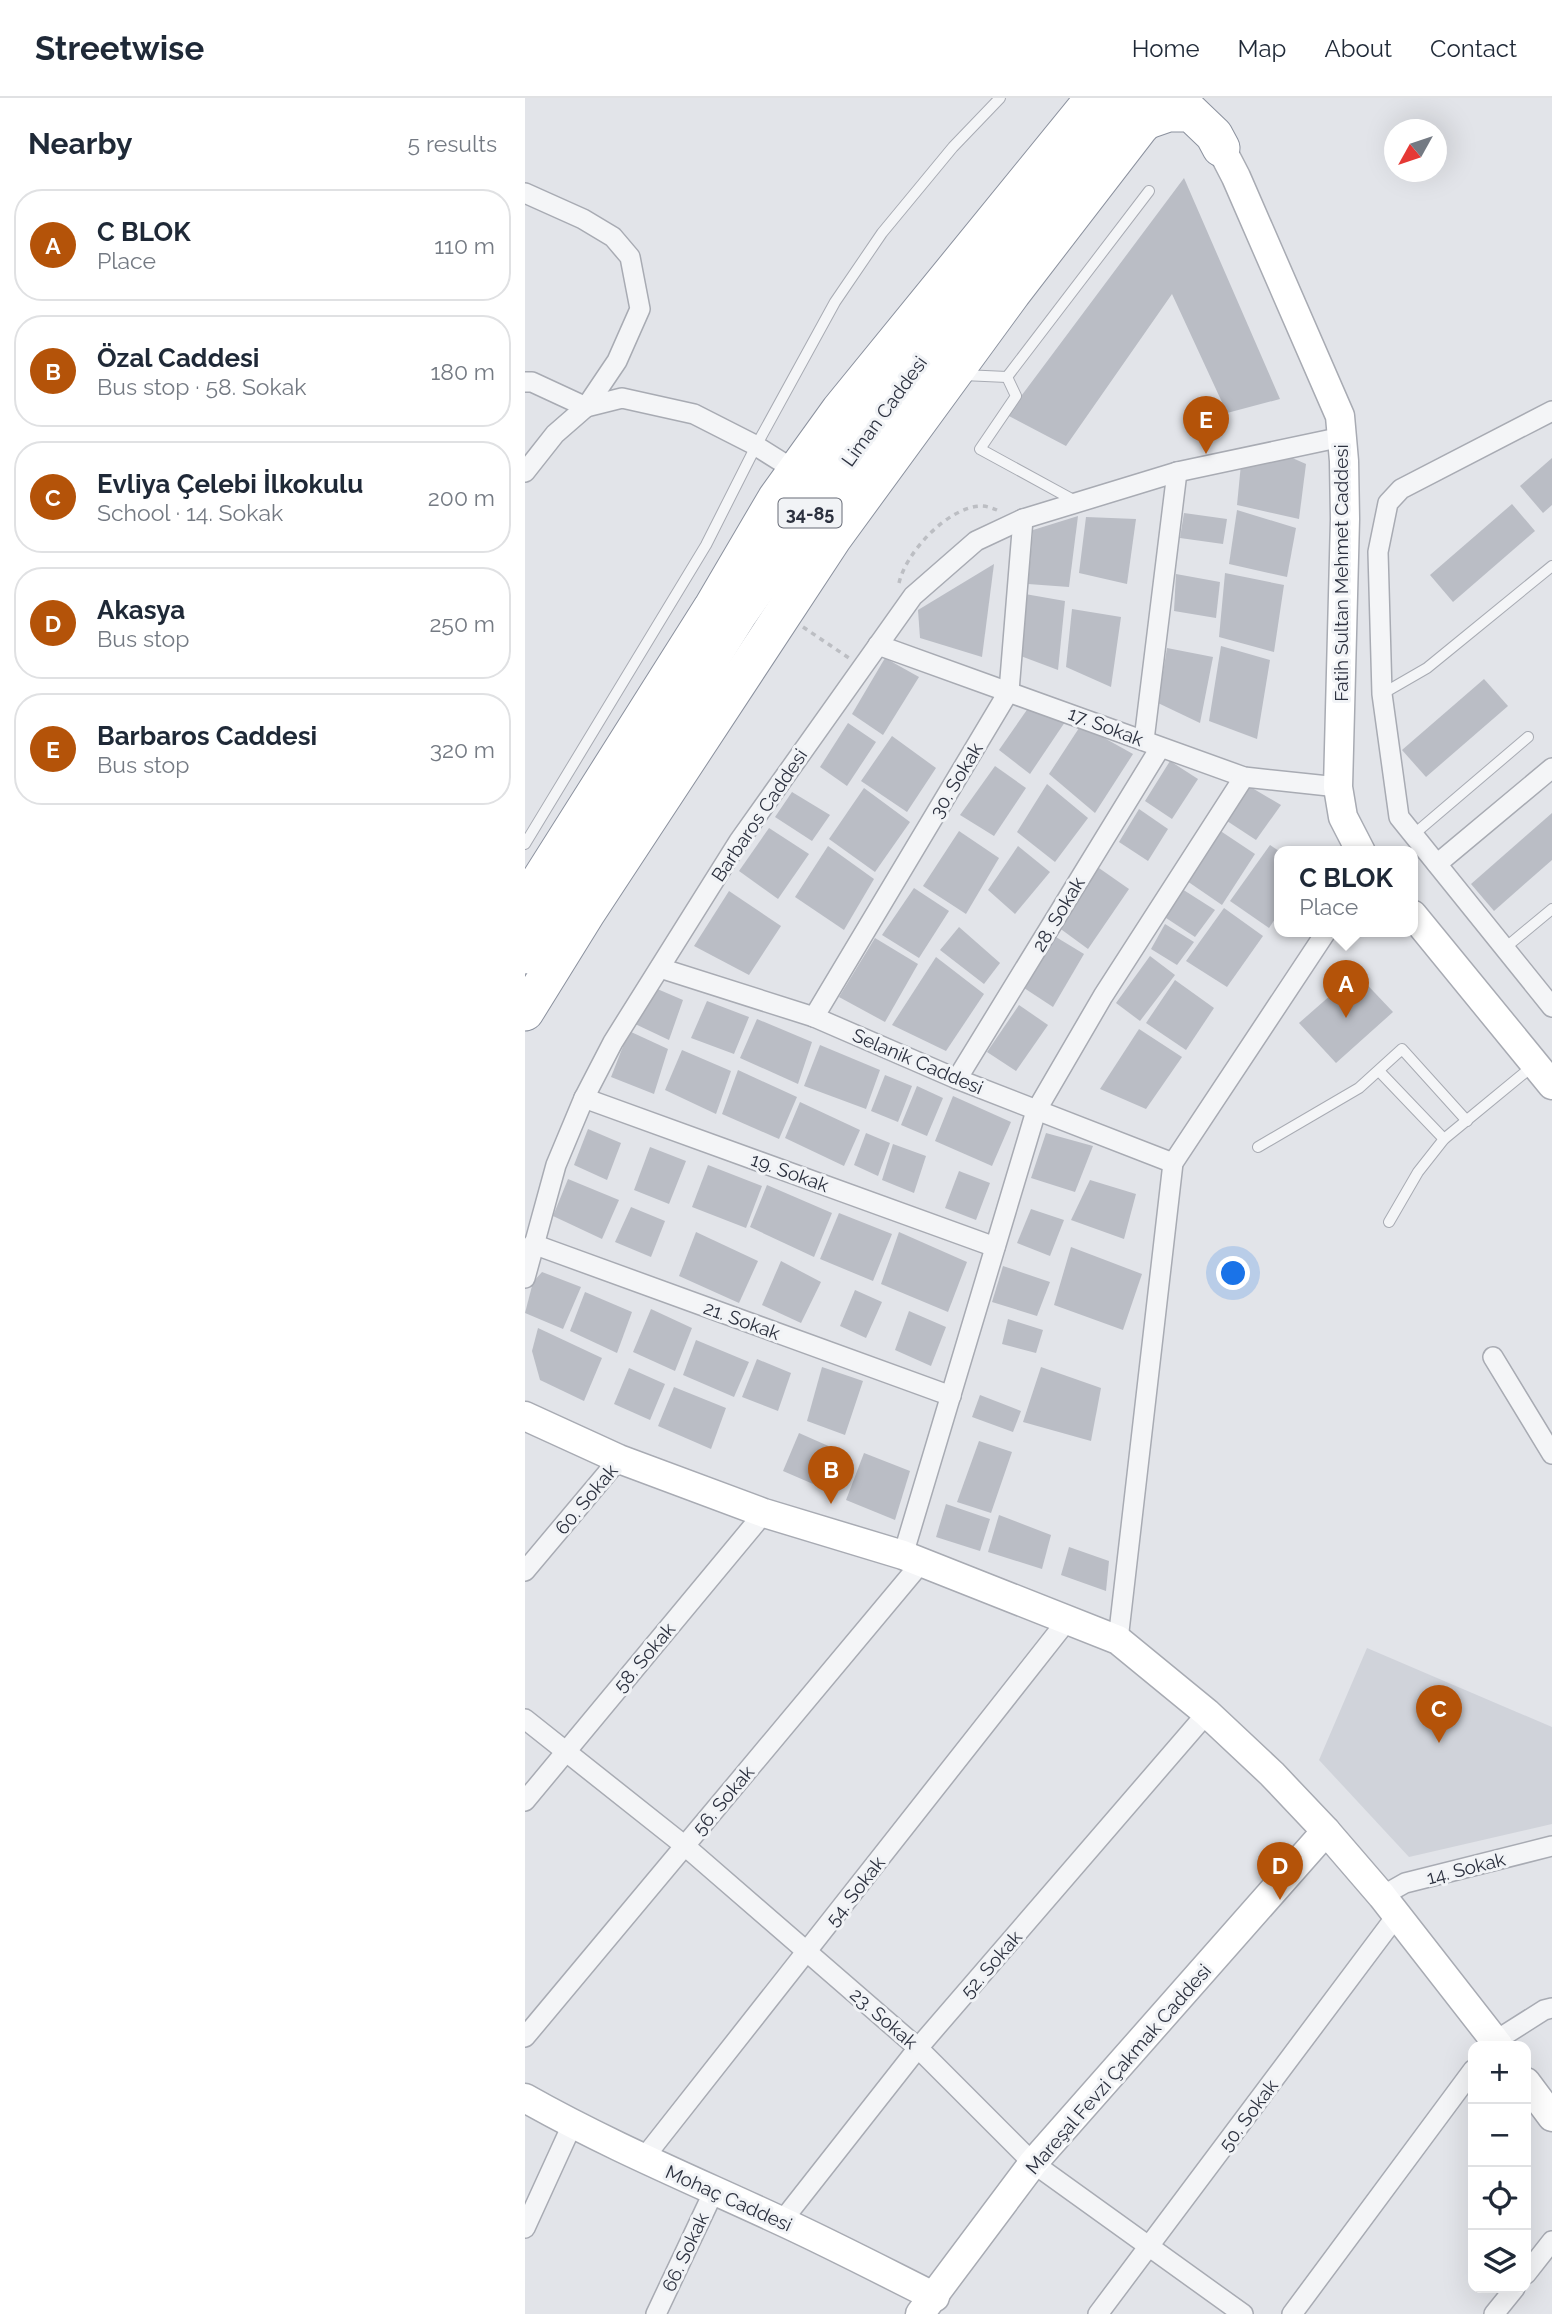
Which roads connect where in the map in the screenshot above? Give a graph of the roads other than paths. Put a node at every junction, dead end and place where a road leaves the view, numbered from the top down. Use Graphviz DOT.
graph roads {
  1 [pos="1000,98"];
  2 [pos="1061,98"];
  3 [pos="1094,98"];
  4 [pos="1207,98"];
  5 [pos="1148,106"];
  6 [pos="1221,148"];
  7 [pos="1149,191"];
  8 [pos="525,193"];
  9 [pos="951,375"];
  10 [pos="1007,377"];
  11 [pos="527,380"];
  12 [pos="586,407"];
  13 [pos="840,410"];
  14 [pos="1552,411"];
  15 [pos="1342,437"];
  16 [pos="756,446"];
  17 [pos="796,471"];
  18 [pos="525,472"];
  19 [pos="1177,472"];
  20 [pos="1077,502"];
  21 [pos="1023,519"];
  22 [pos="1552,566"];
  23 [pos="878,645"];
  24 [pos="1009,691"];
  25 [pos="1382,694"];
  26 [pos="1528,737"];
  27 [pos="1152,744"];
  28 [pos="1552,768"];
  29 [pos="1244,777"];
  30 [pos="1338,787"];
  31 [pos="1413,835"];
  32 [pos="525,844"];
  33 [pos="1358,846"];
  34 [pos="1437,864"];
  35 [pos="525,904"];
  36 [pos="1552,909"];
  37 [pos="1418,922"];
  38 [pos="1323,937"];
  39 [pos="1505,948"];
  40 [pos="525,954"];
  41 [pos="660,968"];
  42 [pos="1552,1007"];
  43 [pos="525,1013"];
  44 [pos="814,1017"];
  45 [pos="1380,1070"];
  46 [pos="1543,1075"];
  47 [pos="957,1079"];
  48 [pos="584,1098"];
  49 [pos="1036,1111"];
  50 [pos="1467,1121"];
  51 [pos="1444,1139"];
  52 [pos="1258,1147"];
  53 [pos="1173,1163"];
  54 [pos="1389,1222"];
  55 [pos="533,1244"];
  56 [pos="995,1247"];
  57 [pos="525,1278"];
  58 [pos="1493,1357"];
  59 [pos="951,1396"];
  60 [pos="525,1416"];
  61 [pos="1552,1454"];
  62 [pos="619,1459"];
  63 [pos="764,1513"];
  64 [pos="912,1559"];
  65 [pos="525,1571"];
  66 [pos="1066,1622"];
  67 [pos="1118,1640"];
  68 [pos="1207,1713"];
  69 [pos="525,1719"];
  70 [pos="565,1752"];
  71 [pos="525,1801"];
  72 [pos="1326,1832"];
  73 [pos="685,1846"];
  74 [pos="1552,1846"];
  75 [pos="1389,1905"];
  76 [pos="807,1952"];
  77 [pos="1552,2008"];
  78 [pos="525,2037"];
  79 [pos="1493,2041"];
  80 [pos="1499,2041"];
  81 [pos="918,2048"];
  82 [pos="1468,2077"];
  83 [pos="1531,2089"];
  84 [pos="525,2098"];
  85 [pos="1552,2117"];
  86 [pos="572,2125"];
  87 [pos="643,2159"];
  88 [pos="1034,2164"];
  89 [pos="714,2191"];
  90 [pos="782,2221"];
  91 [pos="525,2228"];
  92 [pos="1552,2241"];
  93 [pos="1149,2248"];
  94 [pos="1531,2268"];
  95 [pos="1511,2293"];
  96 [pos="927,2305"];
  97 [pos="656,2314"];
  98 [pos="1098,2314"];
  99 [pos="1243,2314"];
  100 [pos="1292,2314"];
  101 [pos="1494,2314"];
  1 -- 16 [label="lane"];
  2 -- 13 [label="highway"];
  3 -- 13 [label="highway, Liman Caddesi / 34-85"];
  4 -- 6 [label="highway"];
  5 -- 6 [label="highway"];
  5 -- 9 [label="highway"];
  5 -- 40 [label="highway, Liman Caddesi / 34-85"];
  6 -- 15 [label="street, Fatih Sultan Mehmet Caddesi"];
  7 -- 10 [label="lane"];
  8 -- 12 [label="street"];
  9 -- 10 [label="lane"];
  9 -- 43 [label="highway"];
  10 -- 20 [label="lane"];
  11 -- 12 [label="street"];
  12 -- 16 [label="street"];
  12 -- 18 [label="street"];
  13 -- 17 [label="highway, Liman Caddesi / 34-85"];
  14 -- 25 [label="street"];
  15 -- 19 [label="street, Barbaros Caddesi"];
  15 -- 30 [label="street, Fatih Sultan Mehmet Caddesi"];
  16 -- 17 [label="street"];
  16 -- 32 [label="lane"];
  17 -- 35 [label="highway, Liman Caddesi / 34-85"];
  19 -- 20 [label="street, Barbaros Caddesi"];
  19 -- 27 [label="street, 28. Sokak"];
  20 -- 21 [label="street, Barbaros Caddesi"];
  21 -- 23 [label="street, Barbaros Caddesi"];
  21 -- 24 [label="street, 30. Sokak"];
  22 -- 25 [label="lane"];
  23 -- 24 [label="street, 17. Sokak"];
  23 -- 41 [label="street, Barbaros Caddesi"];
  24 -- 27 [label="street, 17. Sokak"];
  24 -- 44 [label="street, 30. Sokak"];
  25 -- 31 [label="street"];
  26 -- 31 [label="lane"];
  27 -- 29 [label="street, 17. Sokak"];
  27 -- 47 [label="street, 28. Sokak"];
  28 -- 34 [label="street"];
  29 -- 30 [label="street, 17. Sokak"];
  29 -- 49 [label="street"];
  30 -- 33 [label="street, Fatih Sultan Mehmet Caddesi"];
  31 -- 34 [label="street"];
  34 -- 39 [label="street"];
  36 -- 39 [label="lane"];
  37 -- 46 [label="street"];
  38 -- 53 [label="street"];
  39 -- 42 [label="street"];
  41 -- 44 [label="street, Selanik Caddesi"];
  41 -- 48 [label="street, Barbaros Caddesi"];
  44 -- 47 [label="street, Selanik Caddesi"];
  45 -- 50 [label="lane"];
  45 -- 51 [label="lane"];
  45 -- 52 [label="lane"];
  46 -- 50 [label="lane"];
  47 -- 49 [label="street, Selanik Caddesi"];
  48 -- 55 [label="street, Barbaros Caddesi"];
  48 -- 56 [label="street, 19. Sokak"];
  49 -- 53 [label="street, Selanik Caddesi"];
  49 -- 56 [label="street"];
  50 -- 51 [label="lane"];
  51 -- 54 [label="lane"];
  53 -- 67 [label="street"];
  55 -- 57 [label="street, Barbaros Caddesi"];
  55 -- 59 [label="street, 21. Sokak"];
  56 -- 59 [label="street"];
  58 -- 61 [label="street"];
  59 -- 64 [label="street"];
  60 -- 62 [label="street"];
  62 -- 63 [label="street"];
  62 -- 65 [label="street, 60. Sokak"];
  63 -- 64 [label="street"];
  63 -- 70 [label="street, 58. Sokak"];
  64 -- 66 [label="street"];
  64 -- 73 [label="street, 56. Sokak"];
  66 -- 67 [label="street"];
  66 -- 76 [label="street, 54. Sokak"];
  67 -- 68 [label="street"];
  68 -- 72 [label="street"];
  68 -- 81 [label="street, 52. Sokak"];
  69 -- 70 [label="street, 23. Sokak"];
  70 -- 71 [label="street, 58. Sokak"];
  70 -- 73 [label="street, 23. Sokak"];
  72 -- 75 [label="street"];
  72 -- 88 [label="street, Mareşal Fevzi Çakmak Caddesi"];
  73 -- 76 [label="street, 23. Sokak"];
  73 -- 78 [label="street, 56. Sokak"];
  74 -- 75 [label="street, 14. Sokak"];
  75 -- 79 [label="street"];
  75 -- 93 [label="street, 50. Sokak"];
  76 -- 81 [label="street, 23. Sokak"];
  76 -- 87 [label="street, 54. Sokak"];
  77 -- 80 [label="street"];
  81 -- 88 [label="street, 23. Sokak"];
  81 -- 90 [label="street, 52. Sokak"];
  82 -- 100 [label="street"];
  83 -- 85 [label="street"];
  84 -- 86 [label="street, Mohaç Caddesi"];
  86 -- 87 [label="street, Mohaç Caddesi"];
  86 -- 91 [label="street"];
  87 -- 89 [label="street, Mohaç Caddesi"];
  88 -- 93 [label="street, 23. Sokak"];
  88 -- 96 [label="street, Mareşal Fevzi Çakmak Caddesi"];
  89 -- 90 [label="street, Mohaç Caddesi"];
  89 -- 97 [label="street, 66. Sokak"];
  90 -- 96 [label="street, Mohaç Caddesi"];
  92 -- 94 [label="street"];
  93 -- 98 [label="street, 50. Sokak"];
  93 -- 99 [label="street, 23. Sokak"];
  95 -- 101 [label="street"];
}
